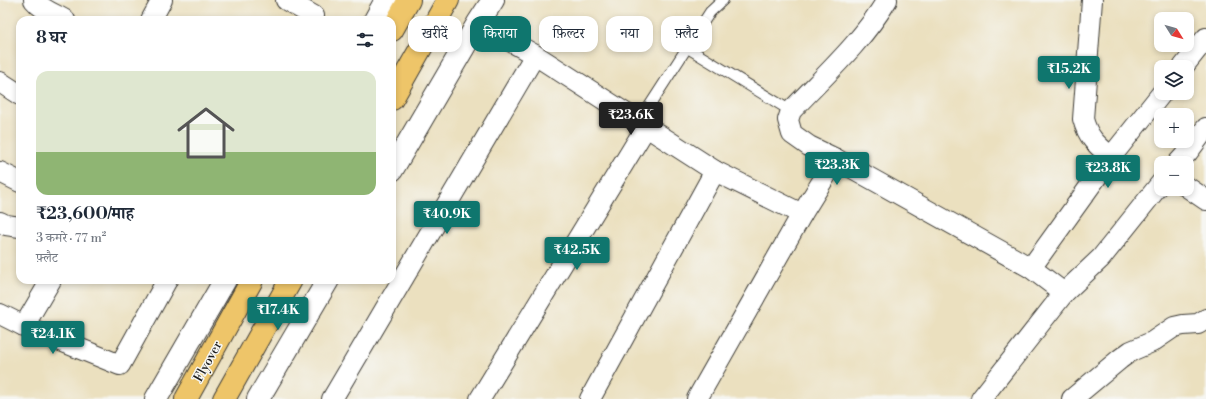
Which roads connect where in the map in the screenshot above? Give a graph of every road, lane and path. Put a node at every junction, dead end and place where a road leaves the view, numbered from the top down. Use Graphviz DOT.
graph roads {
  1 [pos="34,0"];
  2 [pos="162,0"];
  3 [pos="286,0"];
  4 [pos="386,0"];
  5 [pos="409,0"];
  6 [pos="448,0"];
  7 [pos="493,0"];
  8 [pos="724,0"];
  9 [pos="887,0"];
  10 [pos="1092,0"];
  11 [pos="316,12"];
  12 [pos="58,16"];
  13 [pos="153,16"];
  14 [pos="377,16"];
  15 [pos="483,16"];
  16 [pos="707,16"];
  17 [pos="396,23"];
  18 [pos="470,37"];
  19 [pos="1206,38"];
  20 [pos="530,52"];
  21 [pos="683,52"];
  22 [pos="694,52"];
  23 [pos="535,55"];
  24 [pos="1189,60"];
  25 [pos="0,82"];
  26 [pos="16,92"];
  27 [pos="396,92"];
  28 [pos="1156,100"];
  29 [pos="791,111"];
  30 [pos="643,125"];
  31 [pos="1206,128"];
  32 [pos="1184,156"];
  33 [pos="1111,157"];
  34 [pos="836,159"];
  35 [pos="396,163"];
  36 [pos="715,171"];
  37 [pos="0,172"];
  38 [pos="16,180"];
  39 [pos="1154,192"];
  40 [pos="1194,192"];
  41 [pos="1206,200"];
  42 [pos="802,214"];
  43 [pos="0,222"];
  44 [pos="16,226"];
  45 [pos="1031,268"];
  46 [pos="49,284"];
  47 [pos="165,284"];
  48 [pos="223,284"];
  49 [pos="250,284"];
  50 [pos="289,284"];
  51 [pos="326,284"];
  52 [pos="1064,293"];
  53 [pos="0,314"];
  54 [pos="1198,322"];
  55 [pos="24,326"];
  56 [pos="1206,337"];
  57 [pos="156,399"];
  58 [pos="186,399"];
  59 [pos="224,399"];
  60 [pos="258,399"];
  61 [pos="332,399"];
  62 [pos="480,399"];
  63 [pos="590,399"];
  64 [pos="697,399"];
  65 [pos="981,399"];
  66 [pos="1072,399"];
  1 -- 12 [label="street"];
  2 -- 13 [label="street"];
  3 -- 11 [label="street"];
  4 -- 14 [label="street"];
  5 -- 17 [label="highway"];
  6 -- 27 [label="highway"];
  7 -- 15 [label="street"];
  8 -- 16 [label="lane"];
  9 -- 29 [label="street"];
  10 -- 33 [label="street"];
  18 -- 35 [label="street"];
  19 -- 24 [label="street"];
  20 -- 23 [label="street"];
  21 -- 30 [label="lane"];
  22 -- 29 [label="lane"];
  23 -- 30 [label="street"];
  23 -- 61 [label="street"];
  25 -- 26 [label="street"];
  28 -- 33 [label="street"];
  29 -- 34 [label="street"];
  30 -- 36 [label="street"];
  30 -- 62 [label="street"];
  31 -- 32 [label="street"];
  33 -- 45 [label="street"];
  34 -- 42 [label="street"];
  34 -- 45 [label="street"];
  36 -- 42 [label="street"];
  36 -- 63 [label="street"];
  37 -- 38 [label="street"];
  39 -- 52 [label="street"];
  40 -- 41 [label="street"];
  42 -- 64 [label="street"];
  43 -- 44 [label="street"];
  45 -- 52 [label="street"];
  46 -- 55 [label="street"];
  47 -- 55 [label="street"];
  48 -- 57 [label="street"];
  49 -- 58 [label="highway, Flyover"];
  50 -- 59 [label="highway"];
  51 -- 60 [label="street"];
  52 -- 65 [label="street"];
  53 -- 55 [label="street"];
  54 -- 56 [label="street"];
  54 -- 66 [label="street"];
}
